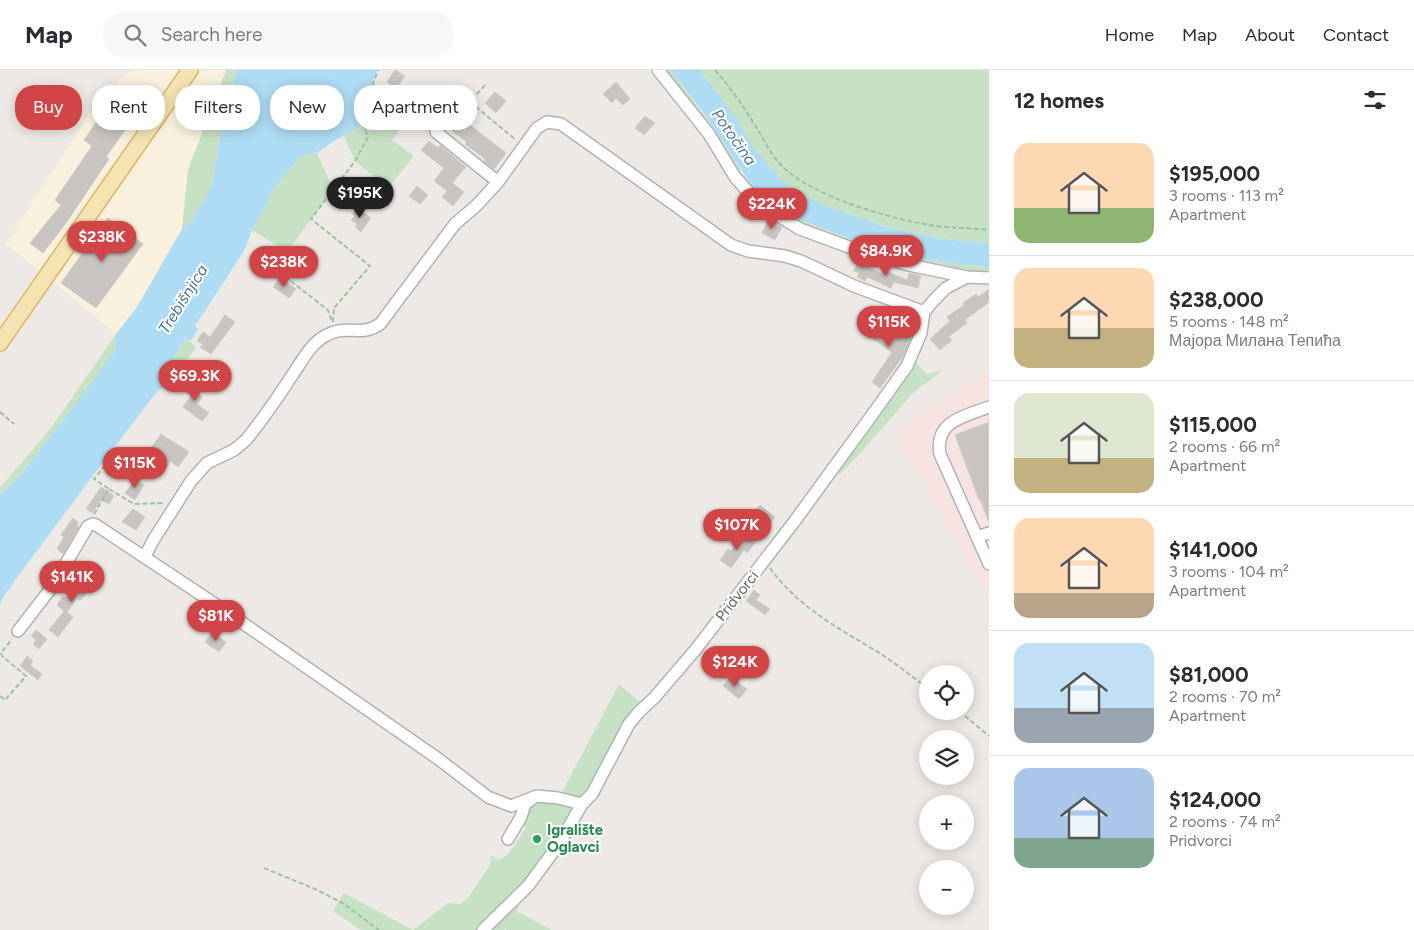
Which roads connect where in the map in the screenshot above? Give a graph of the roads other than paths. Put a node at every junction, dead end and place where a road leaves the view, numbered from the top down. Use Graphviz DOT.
graph roads {
  1 [pos="190,70"];
  2 [pos="658,70"];
  3 [pos="436,132"];
  4 [pos="498,182"];
  5 [pos="967,278"];
  6 [pos="989,278"];
  7 [pos="924,312"];
  8 [pos="0,343"];
  9 [pos="987,410"];
  10 [pos="989,533"];
  11 [pos="977,537"];
  12 [pos="145,556"];
  13 [pos="989,564"];
  14 [pos="18,632"];
  15 [pos="537,796"];
  16 [pos="582,804"];
  17 [pos="508,839"];
  18 [pos="484,930"];
  1 -- 8 [label="main road"];
  2 -- 5 [label="street"];
  3 -- 4 [label="street"];
  4 -- 7 [label="street"];
  4 -- 12 [label="street"];
  5 -- 6 [label="street"];
  5 -- 7 [label="street"];
  7 -- 16 [label="street, Pridvorci"];
  9 -- 11 [label="street"];
  10 -- 11 [label="street"];
  11 -- 13 [label="street"];
  12 -- 14 [label="street"];
  12 -- 15 [label="street"];
  15 -- 16 [label="street"];
  15 -- 17 [label="street"];
  16 -- 18 [label="street, Pridvorci"];
}
